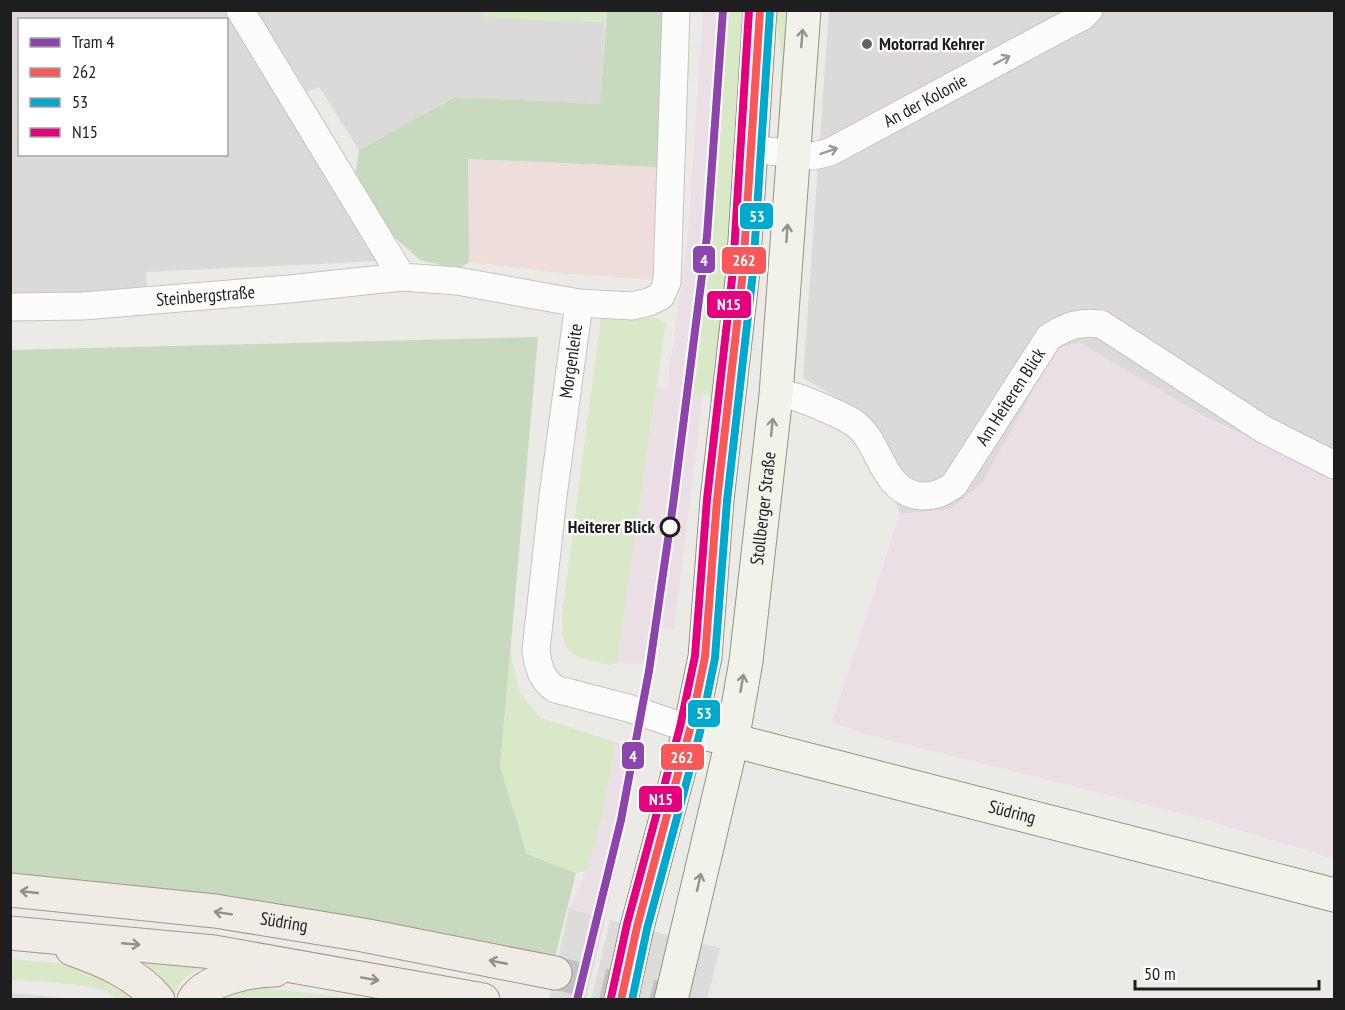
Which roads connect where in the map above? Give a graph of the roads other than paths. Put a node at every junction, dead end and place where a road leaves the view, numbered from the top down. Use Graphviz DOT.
graph roads {
  1 [pos="240,10"];
  2 [pos="676,10"];
  3 [pos="760,10"];
  4 [pos="804,10"];
  5 [pos="1089,10"];
  6 [pos="751,149"];
  7 [pos="792,154"];
  8 [pos="402,277"];
  9 [pos="579,303"];
  10 [pos="10,307"];
  11 [pos="776,395"];
  12 [pos="1335,465"];
  13 [pos="690,729"];
  14 [pos="732,741"];
  15 [pos="10,890"];
  16 [pos="1335,895"];
  17 [pos="21,934"];
  18 [pos="312,969"];
  19 [pos="555,973"];
  20 [pos="158,999"];
  21 [pos="194,999"];
  22 [pos="483,999"];
  23 [pos="621,999"];
  24 [pos="671,999"];
  1 -- 8 [label="street"];
  2 -- 9 [label="street"];
  3 -- 6 [label="main road"];
  7 -- 4 [label="main road, Stollberger Straße, one-way"];
  7 -- 5 [label="street, An der Kolonie, one-way"];
  6 -- 7 [label="street, An der Kolonie"];
  6 -- 13 [label="main road"];
  11 -- 7 [label="main road, Stollberger Straße, one-way"];
  8 -- 9 [label="street, Morgenleite"];
  8 -- 10 [label="street, Steinbergstraße"];
  9 -- 13 [label="street, Morgenleite"];
  11 -- 12 [label="street, Am Heiteren Blick"];
  14 -- 11 [label="main road, Stollberger Straße, one-way"];
  13 -- 14 [label="main road, Südring"];
  13 -- 23 [label="main road, bridge"];
  14 -- 16 [label="main road, Südring"];
  24 -- 14 [label="main road, Stollberger Straße, one-way"];
  19 -- 15 [label="main road, Südring, one-way"];
  17 -- 18 [label="main road, one-way"];
  17 -- 20 [label="main road"];
  18 -- 21 [label="main road"];
  18 -- 22 [label="main road, one-way"];
}
